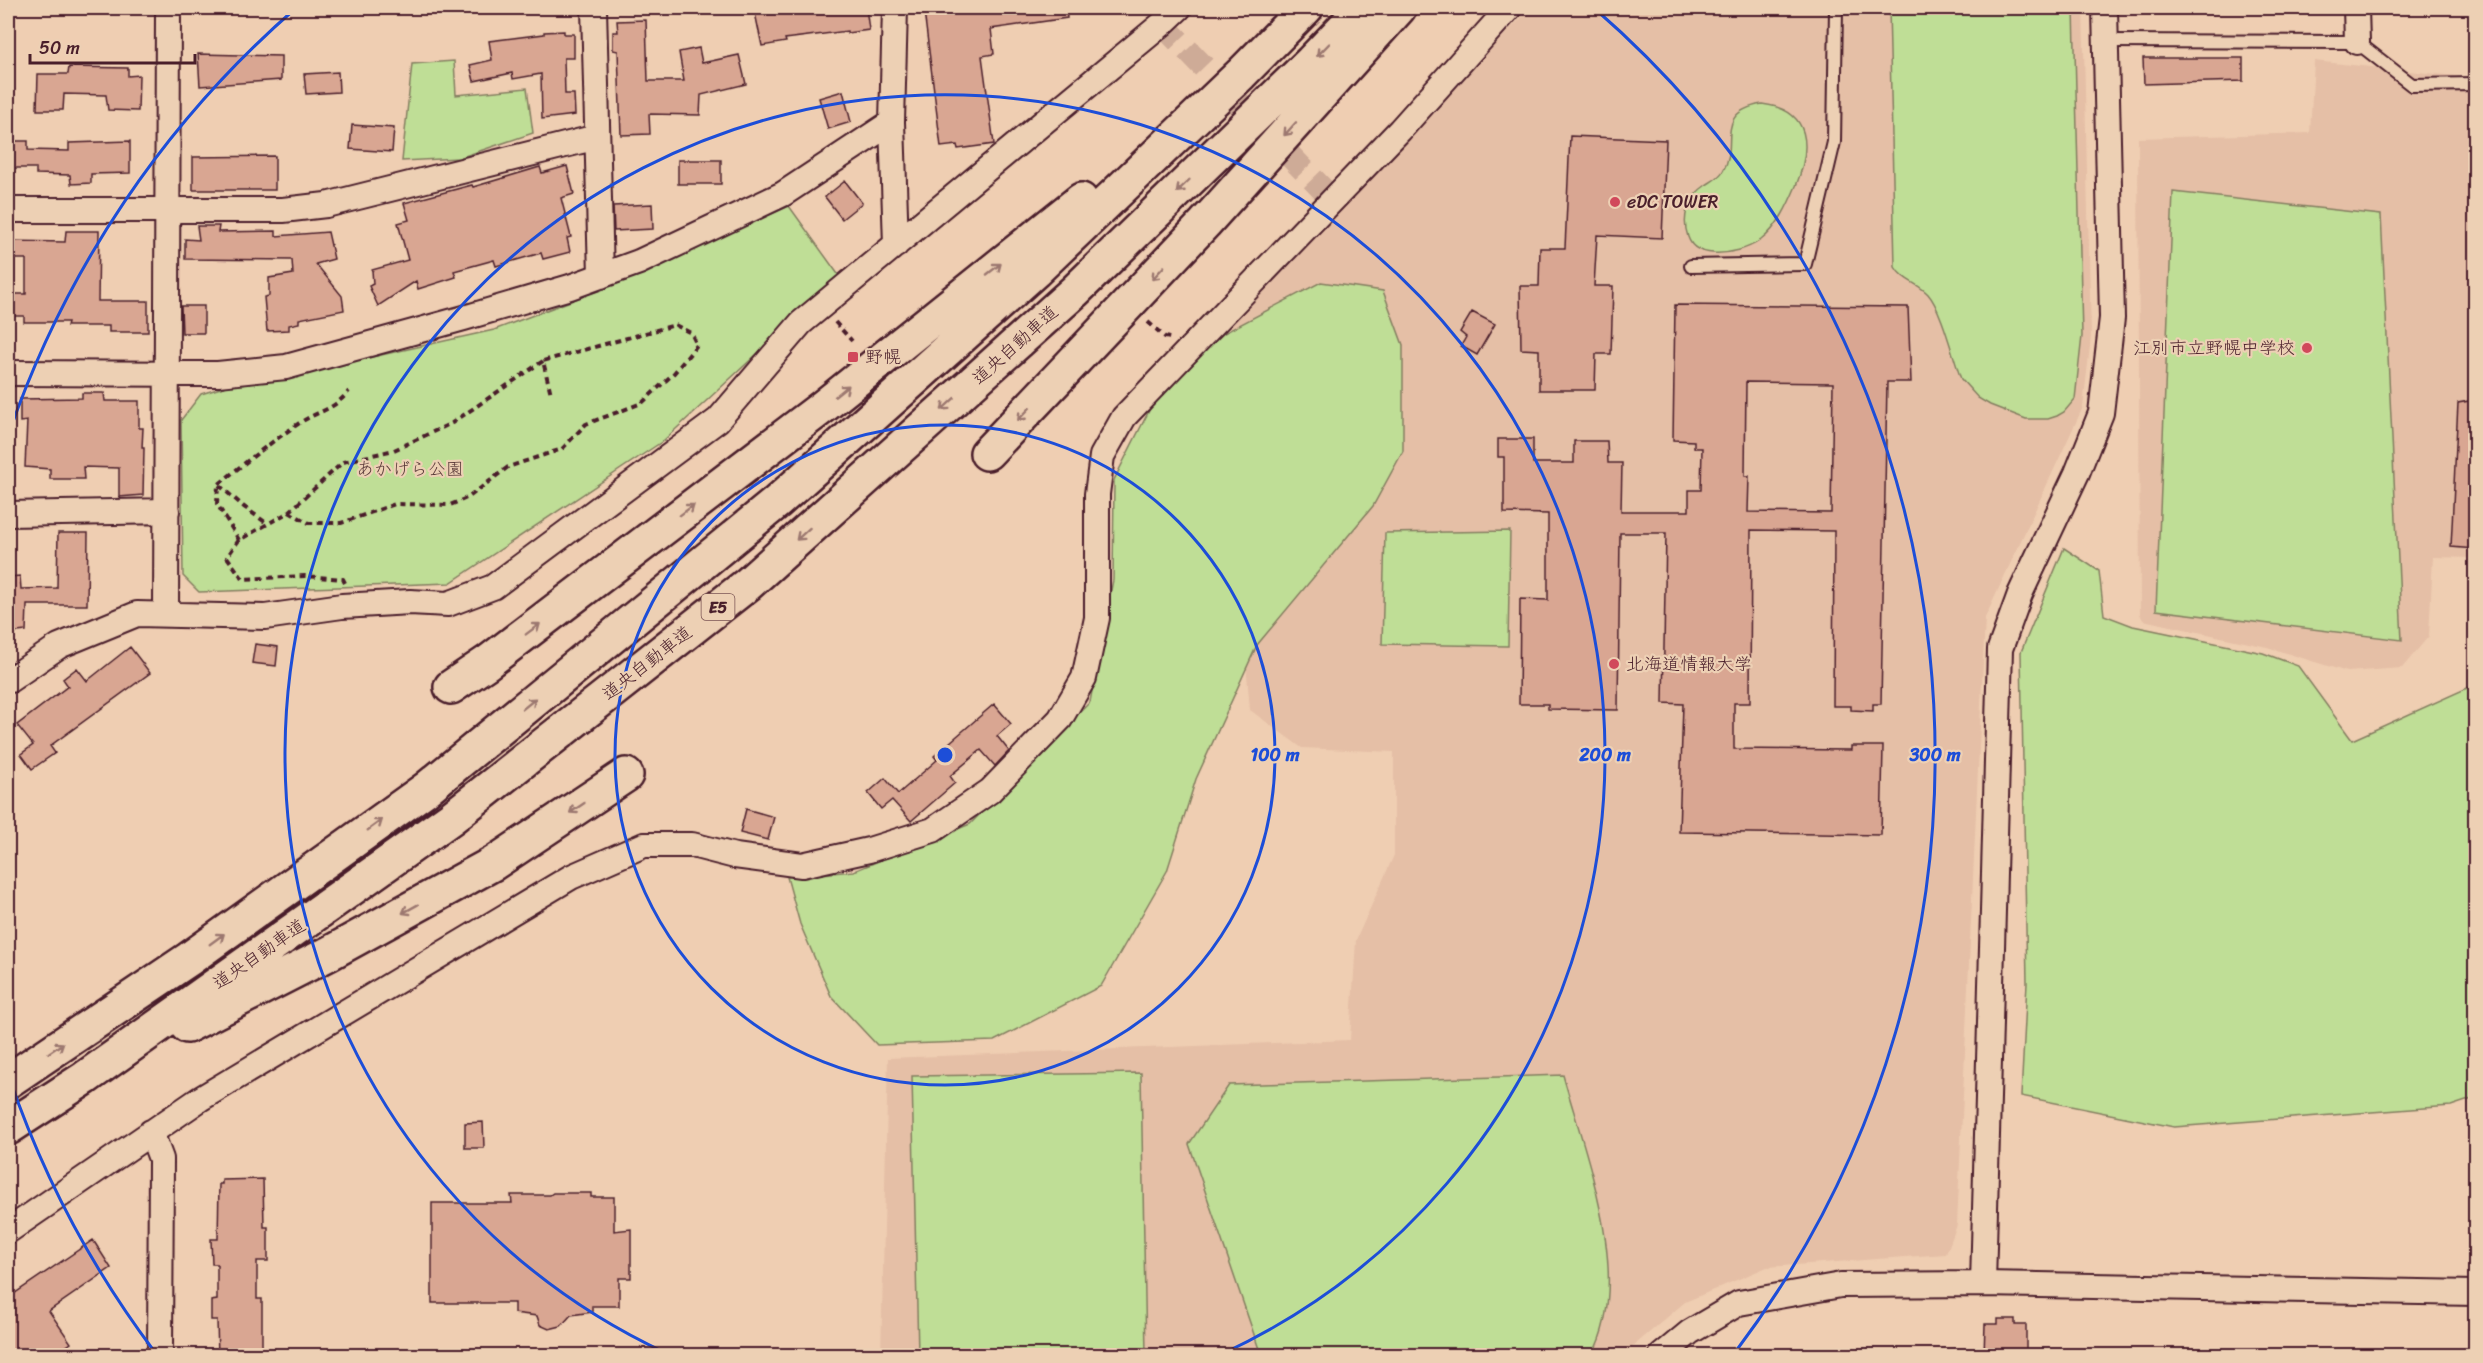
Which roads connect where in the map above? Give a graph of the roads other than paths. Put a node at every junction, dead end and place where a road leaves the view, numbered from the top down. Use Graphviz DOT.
graph roads {
  1 [pos="168,8"];
  2 [pos="594,8"];
  3 [pos="895,8"];
  4 [pos="1179,8"];
  5 [pos="1306,8"];
  6 [pos="1363,8"];
  7 [pos="1399,8"];
  8 [pos="1509,8"];
  9 [pos="1836,8"];
  10 [pos="2105,8"];
  11 [pos="2356,8"];
  12 [pos="2106,41"];
  13 [pos="2357,42"];
  14 [pos="1241,74"];
  15 [pos="2475,84"];
  16 [pos="892,122"];
  17 [pos="597,136"];
  18 [pos="8,210"];
  19 [pos="167,210"];
  20 [pos="896,245"];
  21 [pos="1691,266"];
  22 [pos="601,276"];
  23 [pos="8,373"];
  24 [pos="168,374"];
  25 [pos="987,453"];
  26 [pos="167,511"];
  27 [pos="8,514"];
  28 [pos="166,614"];
  29 [pos="8,681"];
  30 [pos="451,687"];
  31 [pos="626,775"];
  32 [pos="85,1078"];
  33 [pos="8,1081"];
  34 [pos="8,1128"];
  35 [pos="151,1132"];
  36 [pos="8,1231"];
  37 [pos="1983,1284"];
  38 [pos="2475,1293"];
  39 [pos="160,1356"];
  40 [pos="1661,1356"];
  1 -- 19 [label="street"];
  2 -- 17 [label="street"];
  3 -- 16 [label="street"];
  4 -- 20 [label="street"];
  5 -- 14 [label="highway, 道央自動車道 / E5"];
  6 -- 32 [label="highway, 道央自動車道 / E5, one-way"];
  7 -- 25 [label="highway, one-way"];
  8 -- 35 [label="street"];
  9 -- 21 [label="lane"];
  10 -- 12 [label="street"];
  11 -- 13 [label="street"];
  12 -- 13 [label="lane"];
  12 -- 37 [label="street"];
  13 -- 15 [label="lane"];
  30 -- 14 [label="highway, one-way"];
  33 -- 14 [label="highway, 道央自動車道 / E5, one-way"];
  16 -- 20 [label="street"];
  16 -- 22 [label="street"];
  17 -- 19 [label="street"];
  17 -- 22 [label="street"];
  18 -- 19 [label="street"];
  19 -- 24 [label="street"];
  20 -- 28 [label="street"];
  22 -- 24 [label="street"];
  23 -- 24 [label="street"];
  24 -- 26 [label="street"];
  26 -- 27 [label="street"];
  26 -- 28 [label="street"];
  28 -- 29 [label="street"];
  31 -- 32 [label="highway, one-way"];
  32 -- 34 [label="highway, 道央自動車道 / E5"];
  35 -- 36 [label="street"];
  35 -- 39 [label="street"];
  37 -- 38 [label="street"];
  37 -- 40 [label="street"];
}
